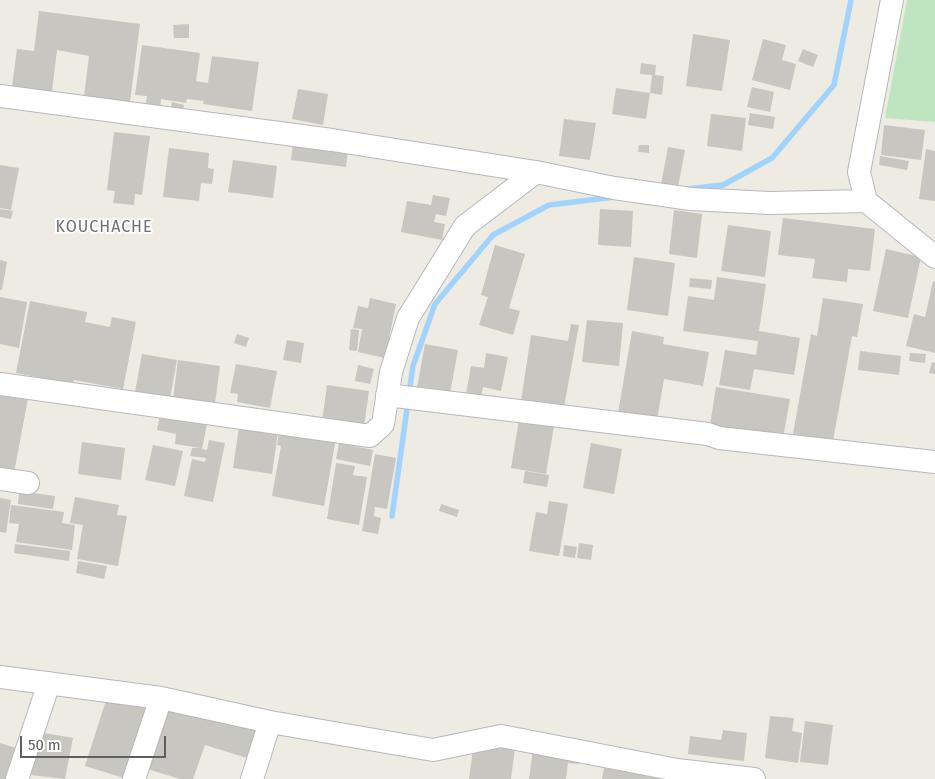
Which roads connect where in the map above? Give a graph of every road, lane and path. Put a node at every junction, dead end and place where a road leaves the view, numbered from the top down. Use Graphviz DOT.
graph roads {
  1 [pos="892,0"];
  2 [pos="0,96"];
  3 [pos="536,172"];
  4 [pos="866,201"];
  5 [pos="934,253"];
  6 [pos="0,384"];
  7 [pos="387,395"];
  8 [pos="935,462"];
  9 [pos="0,479"];
  10 [pos="28,483"];
  11 [pos="0,677"];
  12 [pos="49,683"];
  13 [pos="161,698"];
  14 [pos="270,722"];
  15 [pos="677,774"];
  16 [pos="17,779"];
  17 [pos="134,779"];
  18 [pos="252,779"];
  19 [pos="754,779"];
  1 -- 4 [label="street"];
  2 -- 3 [label="street"];
  3 -- 4 [label="street"];
  3 -- 7 [label="street"];
  4 -- 5 [label="street"];
  6 -- 7 [label="street"];
  7 -- 8 [label="street"];
  9 -- 10 [label="street"];
  11 -- 12 [label="street"];
  12 -- 13 [label="street"];
  12 -- 16 [label="street"];
  13 -- 14 [label="street"];
  13 -- 17 [label="street"];
  14 -- 15 [label="street"];
  14 -- 18 [label="street"];
  15 -- 19 [label="street"];
}
